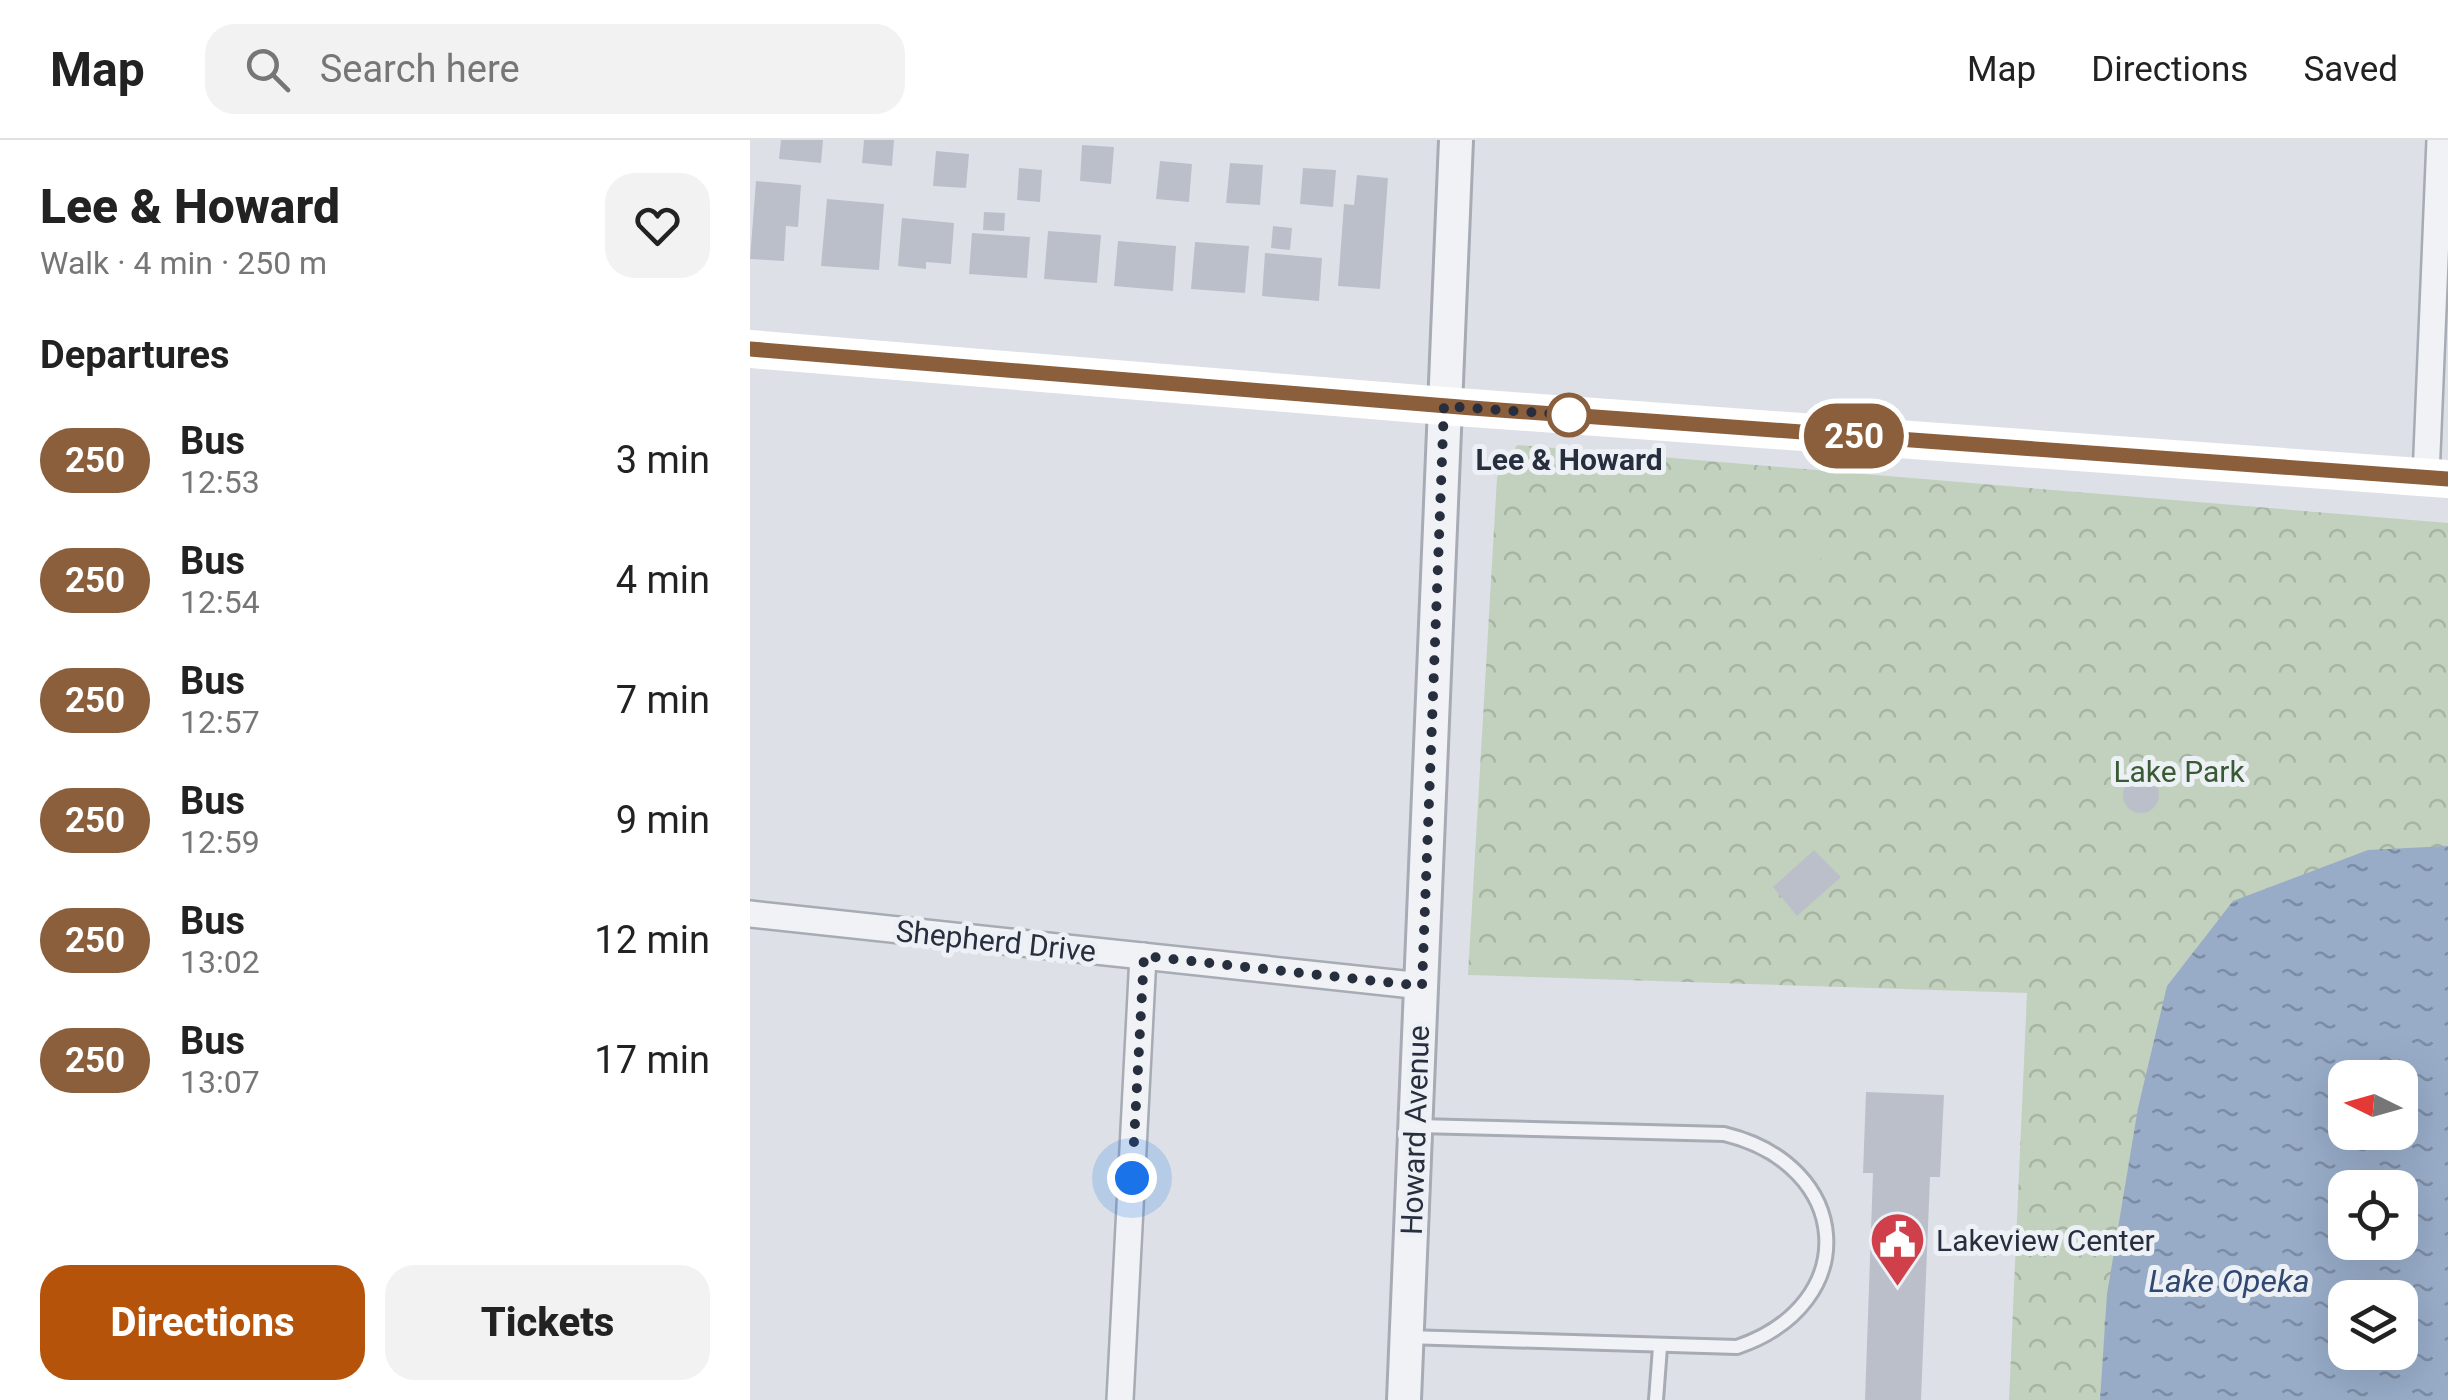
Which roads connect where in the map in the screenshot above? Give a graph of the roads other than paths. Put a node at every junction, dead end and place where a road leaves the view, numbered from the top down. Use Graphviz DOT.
graph roads {
  1 [pos="1456,140"];
  2 [pos="2440,140"];
  3 [pos="750,348"];
  4 [pos="1444,406"];
  5 [pos="2437,478"];
  6 [pos="750,914"];
  7 [pos="1144,956"];
  8 [pos="1422,986"];
  9 [pos="1415,1126"];
  10 [pos="1406,1337"];
  11 [pos="1660,1347"];
  12 [pos="1120,1400"];
  13 [pos="1404,1400"];
  14 [pos="1656,1400"];
  1 -- 4 [label="street, Howard Avenue"];
  2 -- 5 [label="street"];
  3 -- 4 [label="main road"];
  4 -- 5 [label="main road"];
  4 -- 8 [label="street, Howard Avenue"];
  6 -- 7 [label="street, Shepherd Drive"];
  7 -- 8 [label="street, Shepherd Drive"];
  7 -- 12 [label="street"];
  8 -- 9 [label="street, Howard Avenue"];
  9 -- 10 [label="street, Howard Avenue"];
  9 -- 11 [label="lane"];
  10 -- 11 [label="lane"];
  10 -- 13 [label="street, Howard Avenue"];
  11 -- 14 [label="lane"];
}
